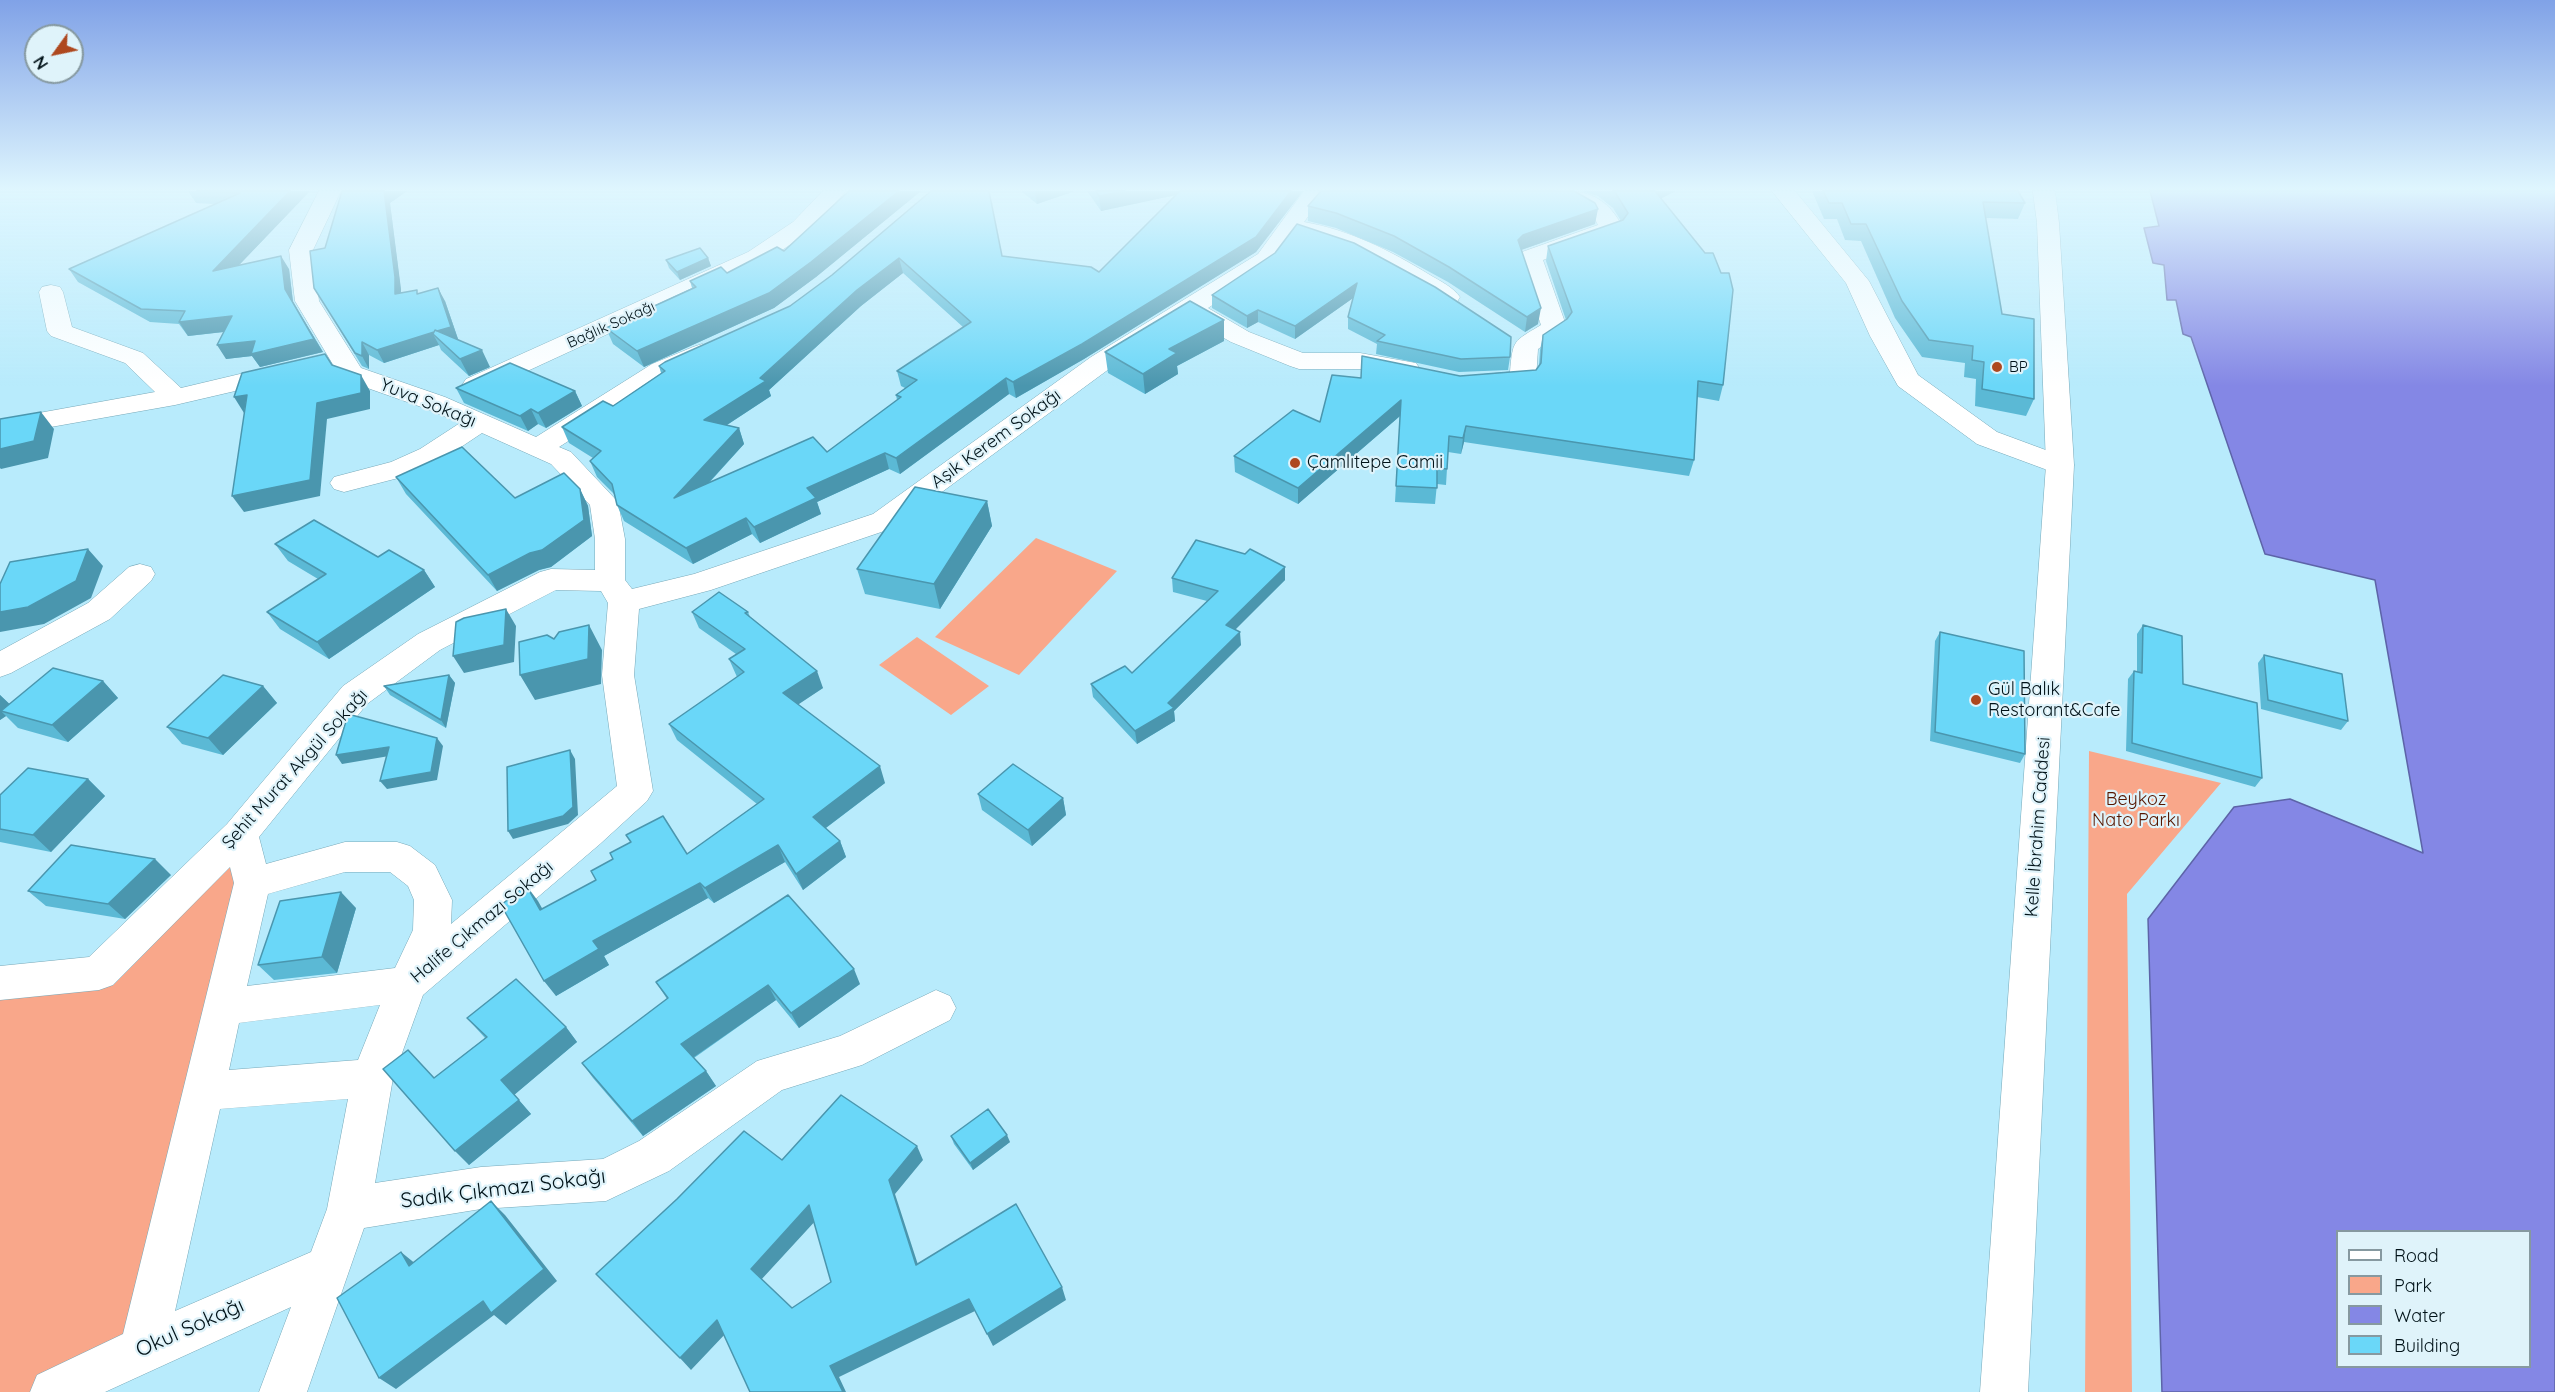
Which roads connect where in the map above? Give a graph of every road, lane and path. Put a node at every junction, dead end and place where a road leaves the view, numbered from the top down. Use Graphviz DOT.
graph roads {
  1 [pos="302,256"];
  2 [pos="758,256"];
  3 [pos="1268,256"];
  4 [pos="1379,256"];
  5 [pos="1533,256"];
  6 [pos="1836,256"];
  7 [pos="2050,256"];
  8 [pos="51,292"];
  9 [pos="1191,308"];
  10 [pos="1468,310"];
  11 [pos="723,343"];
  12 [pos="323,362"];
  13 [pos="1426,374"];
  14 [pos="1459,382"];
  15 [pos="175,397"];
  16 [pos="435,403"];
  17 [pos="479,423"];
  18 [pos="0,428"];
  19 [pos="538,448"];
  20 [pos="2060,465"];
  21 [pos="344,483"];
  22 [pos="140,574"];
  23 [pos="617,592"];
  24 [pos="0,665"];
  25 [pos="240,834"];
  26 [pos="252,883"];
  27 [pos="0,983"];
  28 [pos="406,984"];
  29 [pos="223,1007"];
  30 [pos="936,1008"];
  31 [pos="372,1078"];
  32 [pos="203,1091"];
  33 [pos="349,1209"];
  34 [pos="327,1268"];
  35 [pos="143,1349"];
  36 [pos="54,1392"];
  37 [pos="283,1392"];
  38 [pos="2004,1392"];
  1 -- 12 [label="street, Yuva Sokağı"];
  2 -- 16 [label="street, Bağlık Sokağı"];
  3 -- 9 [label="street, Aşık Kerem Sokağı"];
  4 -- 10 [label="street"];
  5 -- 14 [label="street"];
  6 -- 20 [label="street"];
  7 -- 20 [label="street, Kelle İbrahim Caddesi"];
  8 -- 15 [label="street"];
  9 -- 13 [label="street"];
  9 -- 23 [label="street, Aşık Kerem Sokağı"];
  11 -- 19 [label="street"];
  12 -- 15 [label="street"];
  12 -- 16 [label="street, Yuva Sokağı"];
  15 -- 18 [label="street"];
  16 -- 17 [label="street, Yuva Sokağı"];
  17 -- 19 [label="street, Yuva Sokağı"];
  17 -- 21 [label="street"];
  19 -- 23 [label="street, Yuva Sokağı"];
  20 -- 38 [label="street, Kelle İbrahim Caddesi"];
  22 -- 24 [label="street"];
  23 -- 25 [label="street, Şehit Murat Akgül Sokağı"];
  23 -- 28 [label="street, Halife Çıkmazı Sokağı"];
  25 -- 26 [label="street"];
  25 -- 27 [label="street, Şehit Murat Akgül Sokağı"];
  26 -- 28 [label="street"];
  26 -- 29 [label="street"];
  28 -- 29 [label="street"];
  28 -- 31 [label="street, Halife Çıkmazı Sokağı"];
  29 -- 32 [label="street"];
  30 -- 33 [label="street, Sadık Çıkmazı Sokağı"];
  31 -- 32 [label="street"];
  31 -- 33 [label="street, Halife Çıkmazı Sokağı"];
  32 -- 35 [label="street"];
  33 -- 34 [label="street, Halife Çıkmazı Sokağı"];
  34 -- 35 [label="street, Okul Sokağı"];
  34 -- 37 [label="street, Halife Çıkmazı Sokağı"];
  35 -- 36 [label="street, Okul Sokağı"];
}
